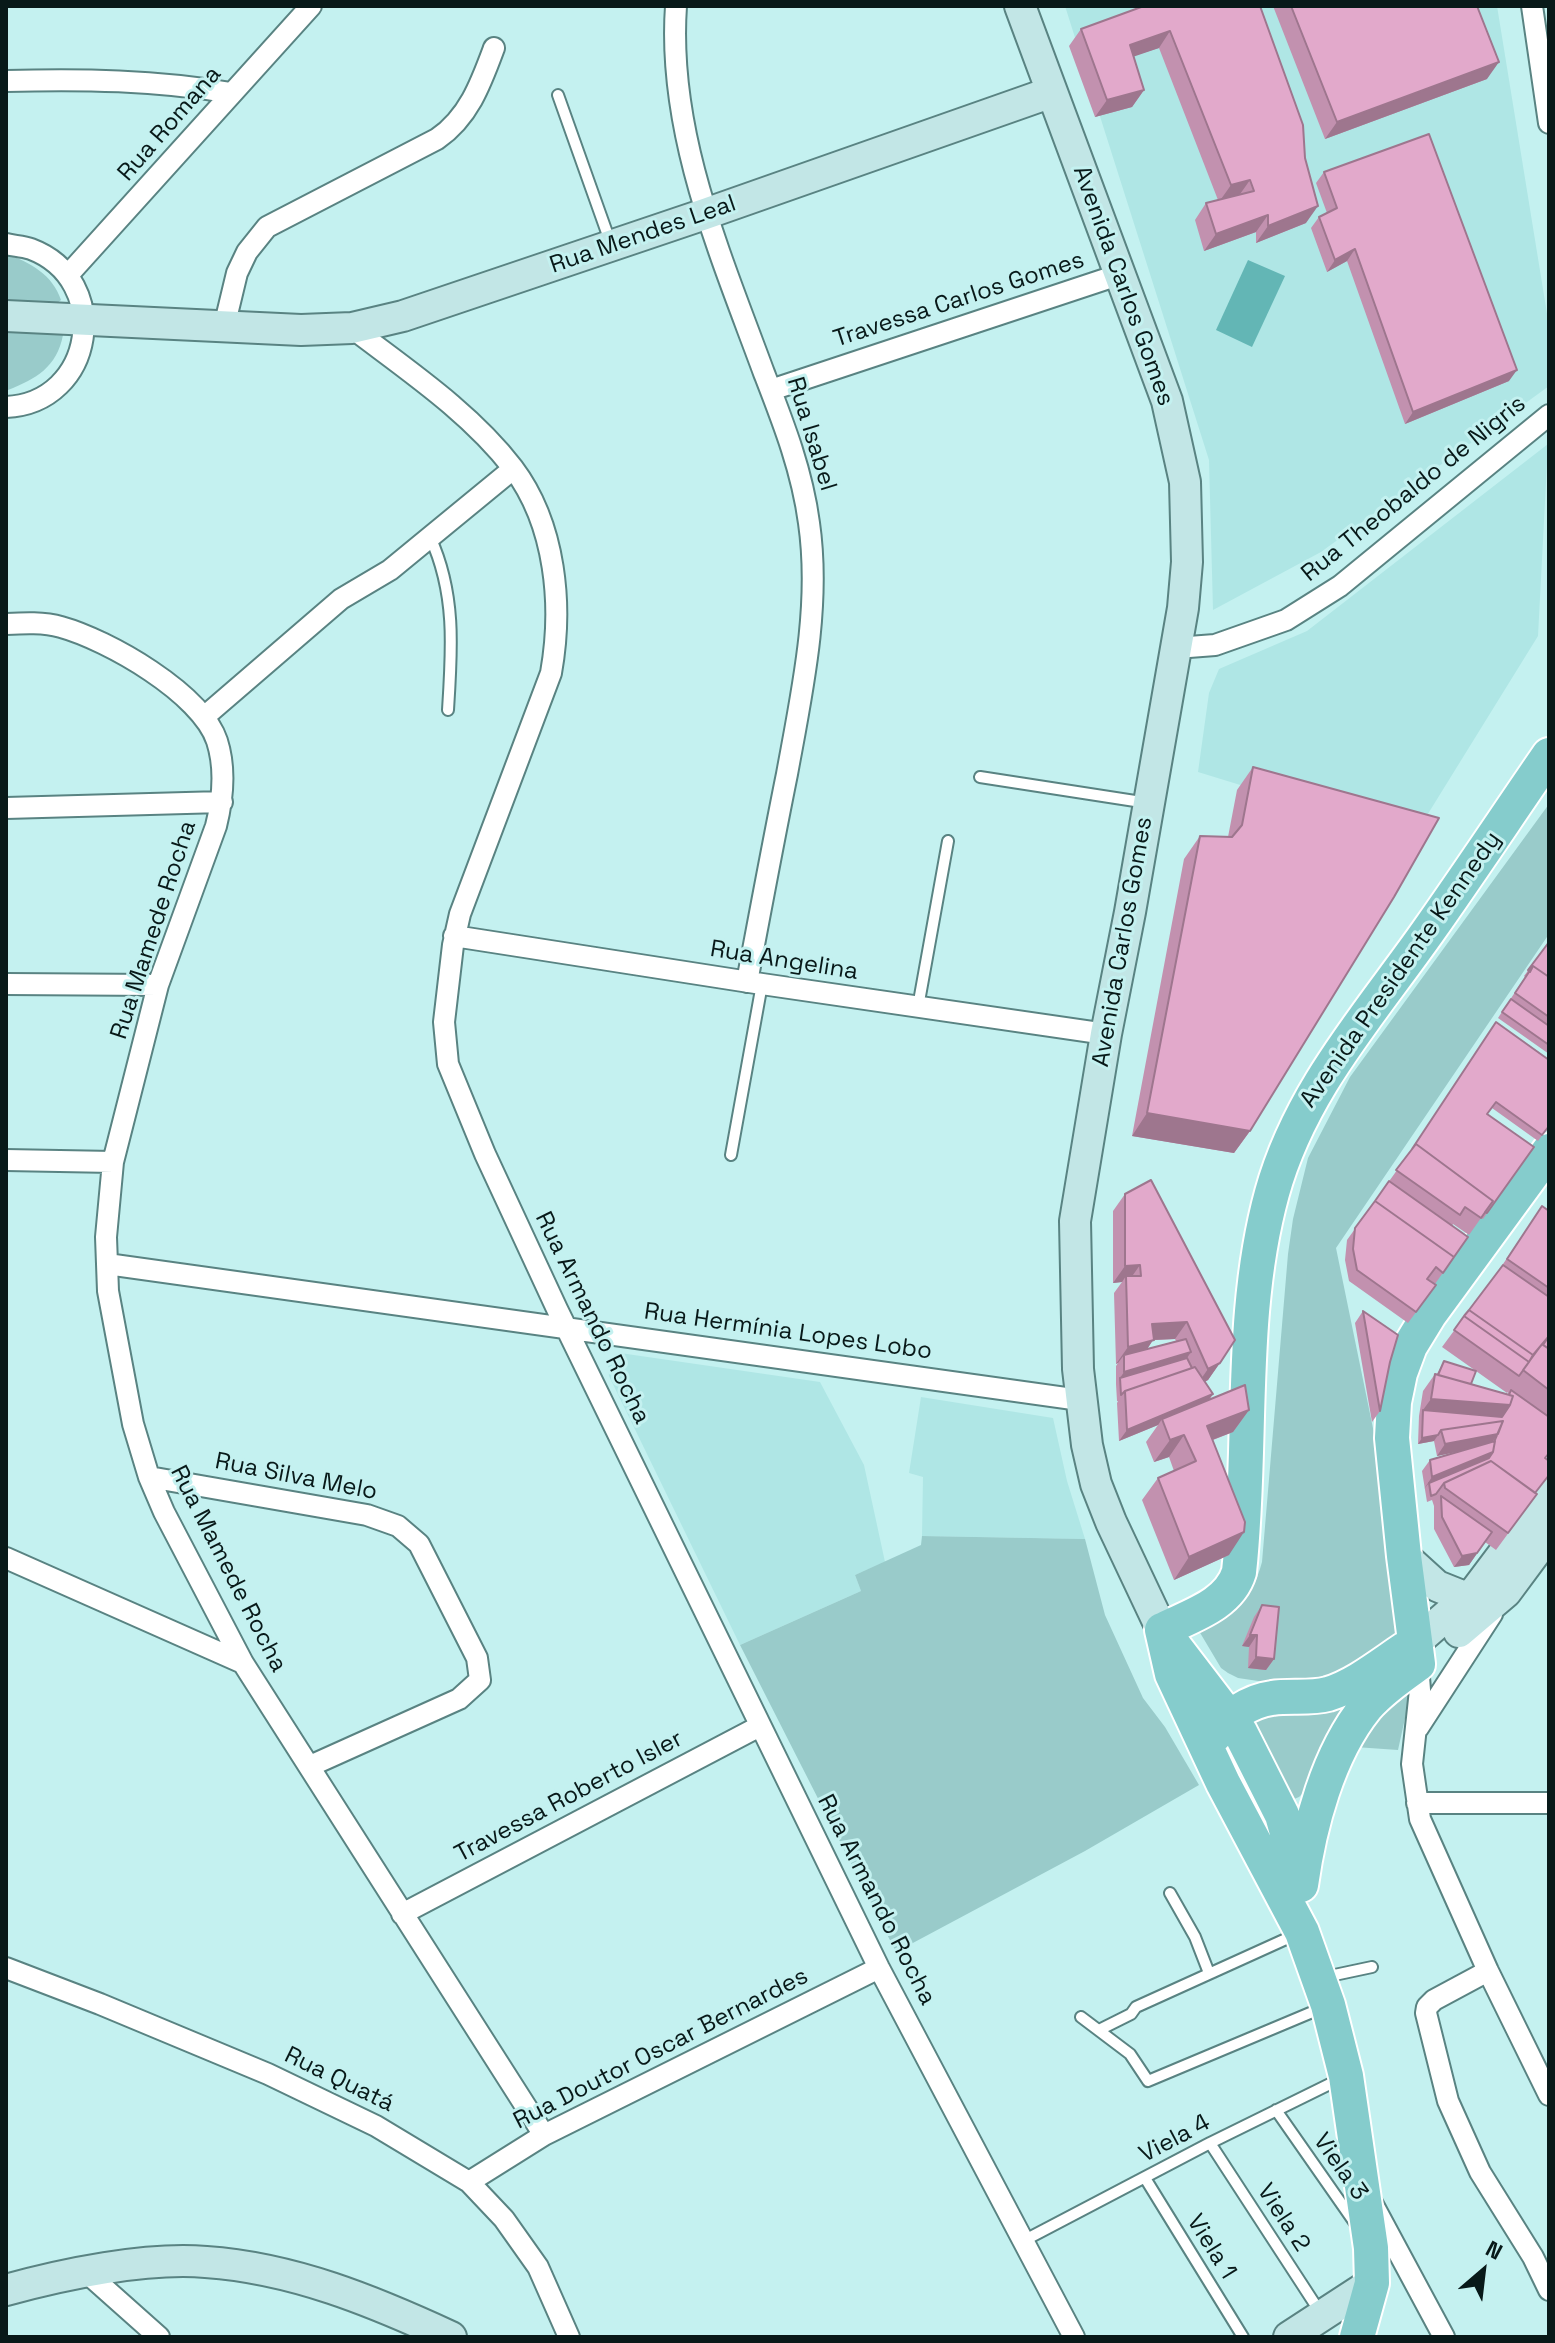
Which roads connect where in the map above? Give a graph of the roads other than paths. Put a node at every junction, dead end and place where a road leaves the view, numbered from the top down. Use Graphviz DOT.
graph roads {
  1 [pos="311,6"];
  2 [pos="676,6"];
  3 [pos="1020,6"];
  4 [pos="1532,6"];
  5 [pos="494,48"];
  6 [pos="6,81"];
  7 [pos="1052,92"];
  8 [pos="231,93"];
  9 [pos="558,95"];
  10 [pos="1549,123"];
  11 [pos="705,214"];
  12 [pos="6,244"];
  13 [pos="611,246"];
  14 [pos="68,275"];
  15 [pos="1118,275"];
  16 [pos="6,316"];
  17 [pos="84,320"];
  18 [pos="224,327"];
  19 [pos="352,328"];
  20 [pos="771,390"];
  21 [pos="6,407"];
  22 [pos="1549,415"];
  23 [pos="513,469"];
  24 [pos="430,537"];
  25 [pos="6,624"];
  26 [pos="1176,648"];
  27 [pos="448,710"];
  28 [pos="204,717"];
  29 [pos="1549,755"];
  30 [pos="980,777"];
  31 [pos="222,802"];
  32 [pos="1148,803"];
  33 [pos="6,808"];
  34 [pos="948,841"];
  35 [pos="454,936"];
  36 [pos="755,983"];
  37 [pos="6,984"];
  38 [pos="158,985"];
  39 [pos="918,1007"];
  40 [pos="1106,1034"];
  41 [pos="1549,1151"];
  42 [pos="731,1155"];
  43 [pos="6,1160"];
  44 [pos="113,1162"];
  45 [pos="107,1264"];
  46 [pos="566,1327"];
  47 [pos="1080,1400"];
  48 [pos="149,1477"];
  49 [pos="1549,1493"];
  50 [pos="1549,1534"];
  51 [pos="1404,1556"];
  52 [pos="6,1558"];
  53 [pos="1506,1592"];
  54 [pos="1467,1598"];
  55 [pos="1162,1630"];
  56 [pos="1417,1653"];
  57 [pos="243,1663"];
  58 [pos="1191,1669"];
  59 [pos="1272,1698"];
  60 [pos="1230,1718"];
  61 [pos="760,1726"];
  62 [pos="1416,1731"];
  63 [pos="1210,1756"];
  64 [pos="310,1766"];
  65 [pos="1324,1790"];
  66 [pos="1233,1802"];
  67 [pos="1417,1803"];
  68 [pos="1549,1803"];
  69 [pos="1282,1815"];
  70 [pos="1301,1885"];
  71 [pos="1170,1893"];
  72 [pos="402,1914"];
  73 [pos="1302,1932"];
  74 [pos="1372,1967"];
  75 [pos="6,1968"];
  76 [pos="879,1968"];
  77 [pos="1488,1971"];
  78 [pos="1209,1973"];
  79 [pos="1324,1992"];
  80 [pos="1081,2017"];
  81 [pos="1099,2030"];
  82 [pos="1346,2076"];
  83 [pos="1549,2095"];
  84 [pos="1276,2110"];
  85 [pos="544,2135"];
  86 [pos="1210,2143"];
  87 [pos="1145,2178"];
  88 [pos="469,2182"];
  89 [pos="1364,2188"];
  90 [pos="1025,2240"];
  91 [pos="1371,2248"];
  92 [pos="86,2272"];
  93 [pos="1372,2283"];
  94 [pos="6,2290"];
  95 [pos="1549,2290"];
  96 [pos="1322,2316"];
  97 [pos="159,2337"];
  98 [pos="451,2337"];
  99 [pos="569,2337"];
  100 [pos="1074,2337"];
  101 [pos="1243,2337"];
  102 [pos="1289,2337"];
  103 [pos="1357,2337"];
  104 [pos="1444,2337"];
  1 -- 8 [label="street, Rua Romana"];
  2 -- 11 [label="street, Rua Isabel"];
  3 -- 7 [label="main road, Avenida Carlos Gomes"];
  4 -- 10 [label="street"];
  5 -- 18 [label="street"];
  6 -- 8 [label="street"];
  7 -- 11 [label="main road, Rua Mendes Leal"];
  7 -- 15 [label="main road, Avenida Carlos Gomes"];
  8 -- 14 [label="street, Rua Romana"];
  9 -- 13 [label="lane"];
  11 -- 13 [label="main road, Rua Mendes Leal"];
  11 -- 20 [label="street, Rua Isabel"];
  12 -- 14 [label="street"];
  13 -- 19 [label="main road, Rua Mendes Leal"];
  14 -- 17 [label="street"];
  15 -- 20 [label="street, Travessa Carlos Gomes"];
  15 -- 26 [label="main road, Avenida Carlos Gomes"];
  16 -- 17 [label="main road, Rua Mendes Leal"];
  17 -- 18 [label="main road, Rua Mendes Leal"];
  17 -- 21 [label="street"];
  18 -- 19 [label="main road, Rua Mendes Leal"];
  19 -- 23 [label="street, Rua Armando Rocha"];
  20 -- 36 [label="street, Rua Isabel"];
  22 -- 26 [label="street, Rua Theobaldo de Nigris"];
  23 -- 24 [label="street"];
  23 -- 35 [label="street, Rua Armando Rocha"];
  24 -- 27 [label="lane"];
  24 -- 28 [label="street"];
  25 -- 28 [label="street, Rua Mamede Rocha"];
  26 -- 32 [label="main road, Avenida Carlos Gomes"];
  28 -- 31 [label="street, Rua Mamede Rocha"];
  29 -- 55 [label="main road, Avenida Presidente Kennedy"];
  30 -- 32 [label="lane"];
  31 -- 33 [label="street"];
  31 -- 38 [label="street, Rua Mamede Rocha"];
  32 -- 40 [label="main road, Avenida Carlos Gomes"];
  34 -- 39 [label="lane"];
  35 -- 36 [label="street, Rua Angelina"];
  35 -- 46 [label="street, Rua Armando Rocha"];
  36 -- 39 [label="street, Rua Angelina"];
  36 -- 42 [label="lane"];
  37 -- 38 [label="street"];
  38 -- 44 [label="street, Rua Mamede Rocha"];
  39 -- 40 [label="street, Rua Angelina"];
  40 -- 47 [label="main road, Avenida Carlos Gomes"];
  41 -- 51 [label="main road"];
  43 -- 44 [label="street"];
  44 -- 45 [label="street, Rua Mamede Rocha"];
  45 -- 46 [label="street, Rua Hermínia Lopes Lobo"];
  45 -- 48 [label="street, Rua Mamede Rocha"];
  46 -- 47 [label="street, Rua Hermínia Lopes Lobo"];
  46 -- 61 [label="street, Rua Armando Rocha"];
  47 -- 55 [label="main road, Avenida Carlos Gomes"];
  48 -- 57 [label="street, Rua Mamede Rocha"];
  48 -- 64 [label="street, Rua Silva Melo"];
  49 -- 54 [label="main road"];
  50 -- 53 [label="main road"];
  51 -- 54 [label="main road"];
  51 -- 56 [label="main road"];
  52 -- 57 [label="street"];
  53 -- 56 [label="main road"];
  53 -- 62 [label="street"];
  54 -- 56 [label="main road"];
  55 -- 58 [label="main road, Avenida Carlos Gomes"];
  55 -- 63 [label="main road"];
  56 -- 59 [label="main road"];
  56 -- 62 [label="street"];
  56 -- 65 [label="main road"];
  57 -- 64 [label="street, Rua Mamede Rocha"];
  58 -- 59 [label="main road"];
  58 -- 60 [label="main road, Avenida Carlos Gomes"];
  59 -- 60 [label="main road"];
  60 -- 63 [label="main road"];
  60 -- 69 [label="main road, Avenida Carlos Gomes"];
  61 -- 72 [label="street, Travessa Roberto Isler"];
  61 -- 76 [label="street, Rua Armando Rocha"];
  62 -- 67 [label="street"];
  63 -- 66 [label="main road"];
  64 -- 72 [label="street, Rua Mamede Rocha"];
  65 -- 69 [label="main road"];
  65 -- 70 [label="main road"];
  66 -- 69 [label="main road"];
  66 -- 73 [label="main road"];
  67 -- 68 [label="street"];
  67 -- 77 [label="street"];
  69 -- 70 [label="main road, Avenida Carlos Gomes"];
  70 -- 73 [label="main road"];
  71 -- 78 [label="lane"];
  72 -- 85 [label="street, Rua Mamede Rocha"];
  73 -- 78 [label="lane"];
  73 -- 79 [label="main road"];
  74 -- 79 [label="lane"];
  75 -- 88 [label="street, Rua Quatá"];
  76 -- 85 [label="street, Rua Doutor Oscar Bernardes"];
  76 -- 90 [label="street, Rua Armando Rocha"];
  77 -- 83 [label="street"];
  77 -- 95 [label="street"];
  78 -- 81 [label="lane"];
  79 -- 81 [label="lane"];
  79 -- 82 [label="main road"];
  80 -- 81 [label="lane"];
  82 -- 84 [label="lane, Viela 4"];
  82 -- 89 [label="main road"];
  84 -- 86 [label="lane, Viela 4"];
  84 -- 91 [label="lane, Viela 3"];
  85 -- 88 [label="street, Rua Doutor Oscar Bernardes"];
  86 -- 87 [label="lane, Viela 4"];
  86 -- 96 [label="lane, Viela 2"];
  87 -- 90 [label="lane, Viela 4"];
  87 -- 101 [label="lane, Viela 1"];
  88 -- 99 [label="street, Rua Quatá"];
  89 -- 91 [label="main road"];
  89 -- 104 [label="street"];
  90 -- 100 [label="street, Rua Armando Rocha"];
  91 -- 93 [label="main road"];
  92 -- 94 [label="main road"];
  92 -- 97 [label="street"];
  92 -- 98 [label="main road"];
  93 -- 96 [label="main road"];
  93 -- 103 [label="main road"];
  96 -- 102 [label="main road"];
}
